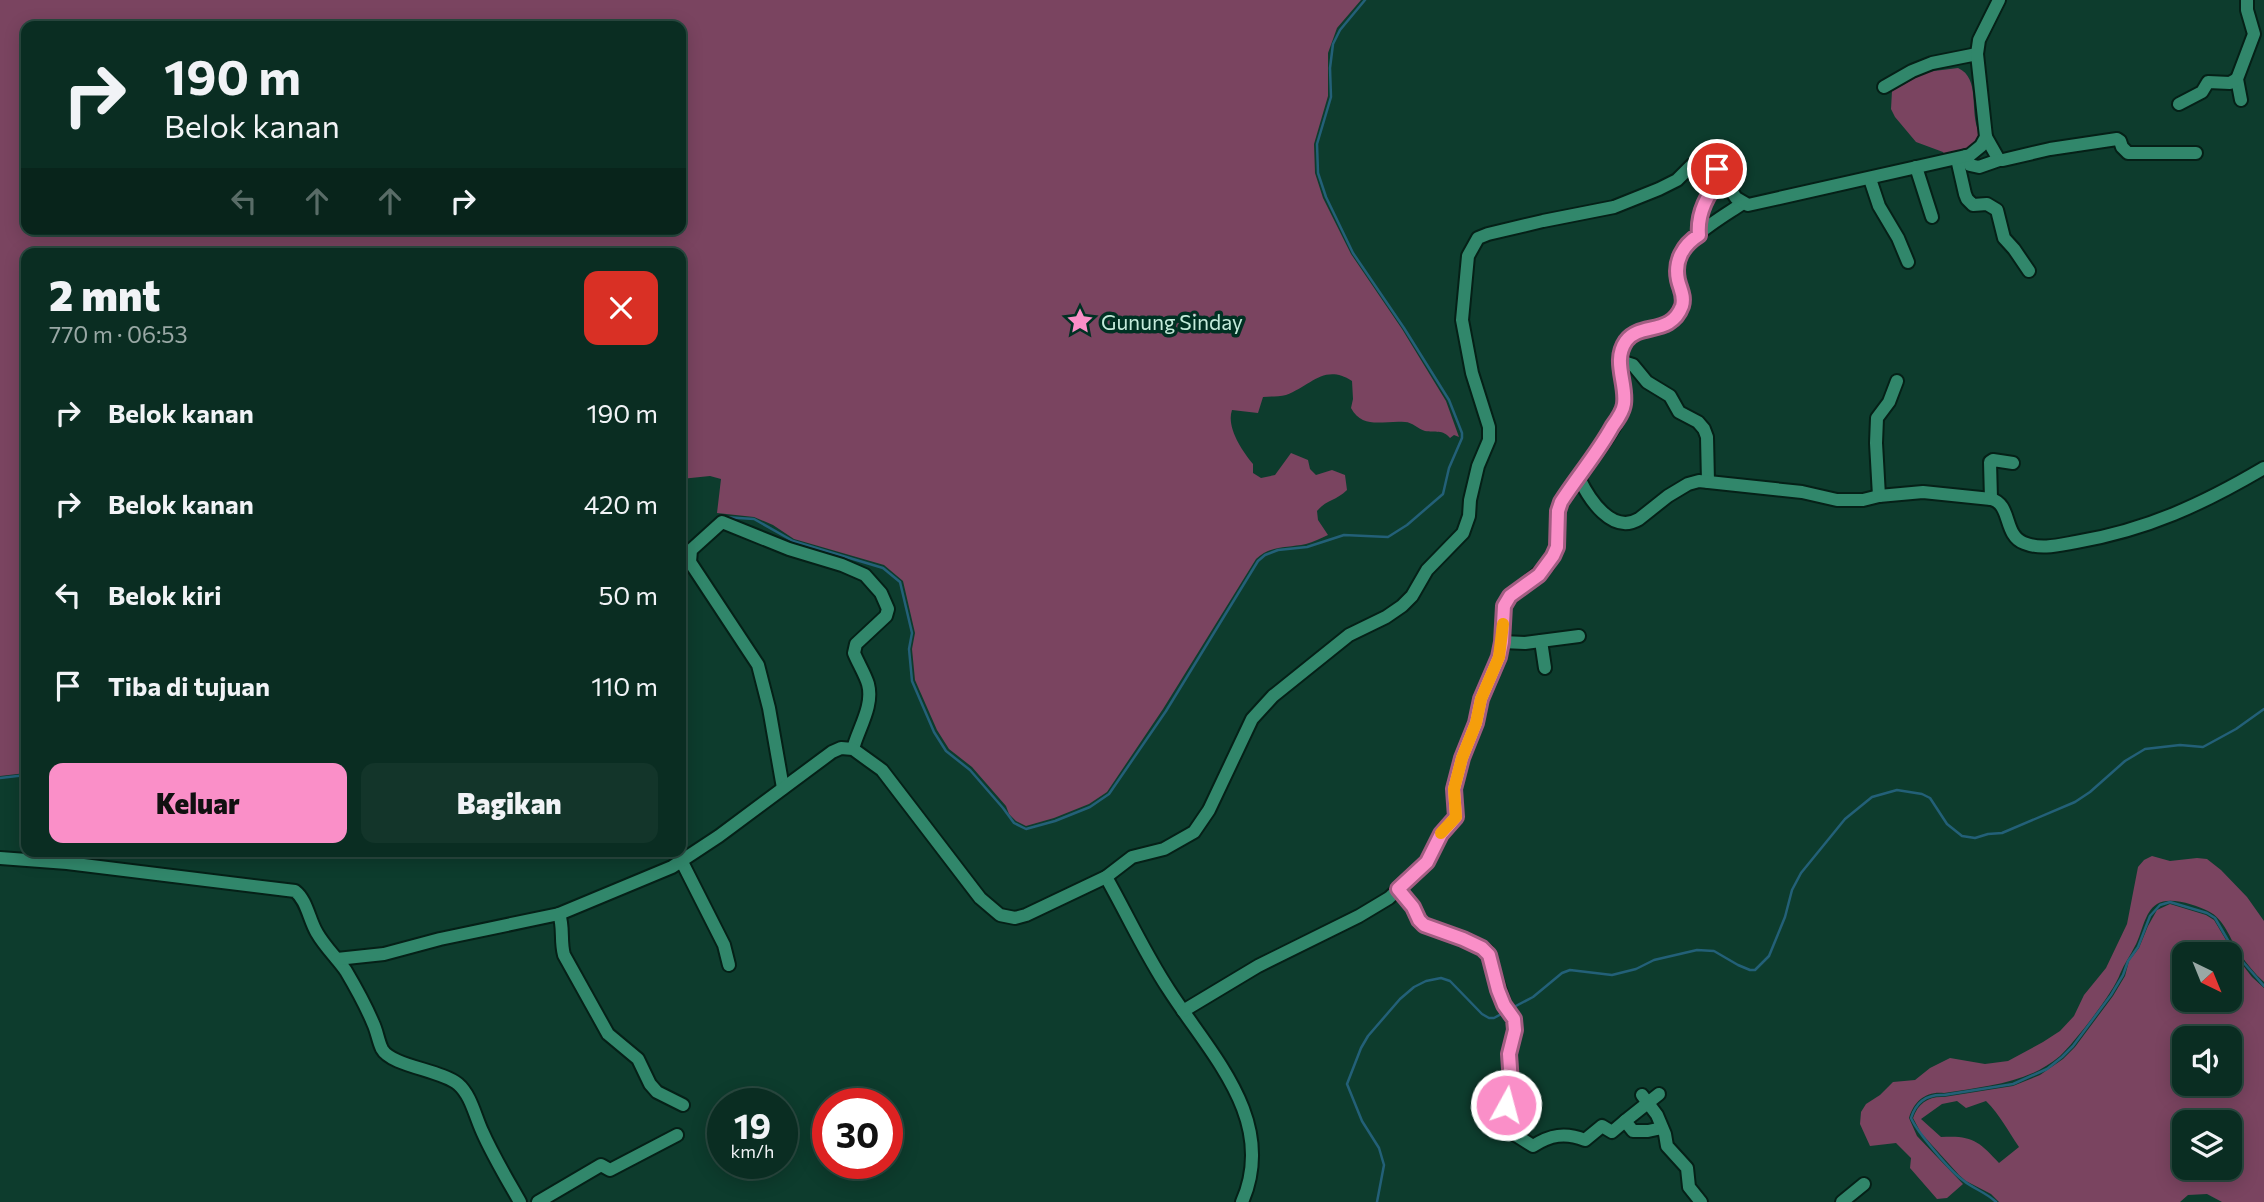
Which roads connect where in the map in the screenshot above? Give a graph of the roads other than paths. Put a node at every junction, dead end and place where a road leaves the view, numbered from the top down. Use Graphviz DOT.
graph roads {
  1 [pos="1999,0"];
  2 [pos="2247,0"];
  3 [pos="1977,54"];
  4 [pos="2237,79"];
  5 [pos="1884,87"];
  6 [pos="2241,100"];
  7 [pos="2179,104"];
  8 [pos="1986,137"];
  9 [pos="2196,153"];
  10 [pos="1962,158"];
  11 [pos="1999,160"];
  12 [pos="1916,167"];
  13 [pos="1722,177"];
  14 [pos="1870,179"];
  15 [pos="1743,203"];
  16 [pos="1932,216"];
  17 [pos="1699,235"];
  18 [pos="1908,262"];
  19 [pos="2029,271"];
  20 [pos="1620,361"];
  21 [pos="1897,382"];
  22 [pos="2013,463"];
  23 [pos="2264,468"];
  24 [pos="1579,478"];
  25 [pos="1708,482"];
  26 [pos="1878,496"];
  27 [pos="1991,499"];
  28 [pos="1579,636"];
  29 [pos="1541,641"];
  30 [pos="1502,642"];
  31 [pos="1545,668"];
  32 [pos="853,749"];
  33 [pos="783,788"];
  34 [pos="0,858"];
  35 [pos="682,862"];
  36 [pos="1106,877"];
  37 [pos="1398,889"];
  38 [pos="559,914"];
  39 [pos="337,959"];
  40 [pos="729,965"];
  41 [pos="1183,1011"];
  42 [pos="1659,1094"];
  43 [pos="1645,1099"];
  44 [pos="683,1105"];
  45 [pos="1625,1121"];
  46 [pos="1662,1128"];
  47 [pos="677,1135"];
  48 [pos="1864,1184"];
  49 [pos="520,1202"];
  50 [pos="538,1202"];
  51 [pos="1242,1202"];
  52 [pos="1701,1202"];
  53 [pos="1842,1202"];
  1 -- 3 [label="street"];
  2 -- 4 [label="street"];
  3 -- 5 [label="street"];
  3 -- 8 [label="street"];
  4 -- 6 [label="street"];
  4 -- 7 [label="street"];
  8 -- 10 [label="street"];
  8 -- 11 [label="street"];
  9 -- 11 [label="street"];
  10 -- 11 [label="street"];
  10 -- 12 [label="street"];
  10 -- 19 [label="street"];
  12 -- 14 [label="street"];
  12 -- 16 [label="street"];
  13 -- 15 [label="street"];
  13 -- 17 [label="street"];
  13 -- 36 [label="street"];
  14 -- 15 [label="street"];
  14 -- 18 [label="street"];
  15 -- 17 [label="street"];
  17 -- 20 [label="street"];
  20 -- 24 [label="street"];
  20 -- 25 [label="street"];
  21 -- 26 [label="street"];
  22 -- 27 [label="street"];
  23 -- 27 [label="street"];
  24 -- 25 [label="street"];
  24 -- 30 [label="street"];
  25 -- 26 [label="street"];
  26 -- 27 [label="street"];
  28 -- 29 [label="street"];
  29 -- 30 [label="street"];
  29 -- 31 [label="street"];
  30 -- 37 [label="street"];
  32 -- 33 [label="street"];
  32 -- 33 [label="street"];
  32 -- 36 [label="street"];
  33 -- 35 [label="street"];
  34 -- 39 [label="street"];
  35 -- 38 [label="street"];
  35 -- 40 [label="street"];
  36 -- 41 [label="street"];
  37 -- 41 [label="street"];
  37 -- 45 [label="street"];
  38 -- 39 [label="street"];
  38 -- 44 [label="street"];
  39 -- 49 [label="street"];
  41 -- 51 [label="street"];
  42 -- 43 [label="street"];
  43 -- 45 [label="street"];
  43 -- 46 [label="street"];
  45 -- 46 [label="street"];
  46 -- 52 [label="street"];
  47 -- 50 [label="street"];
  48 -- 53 [label="street"];
}
